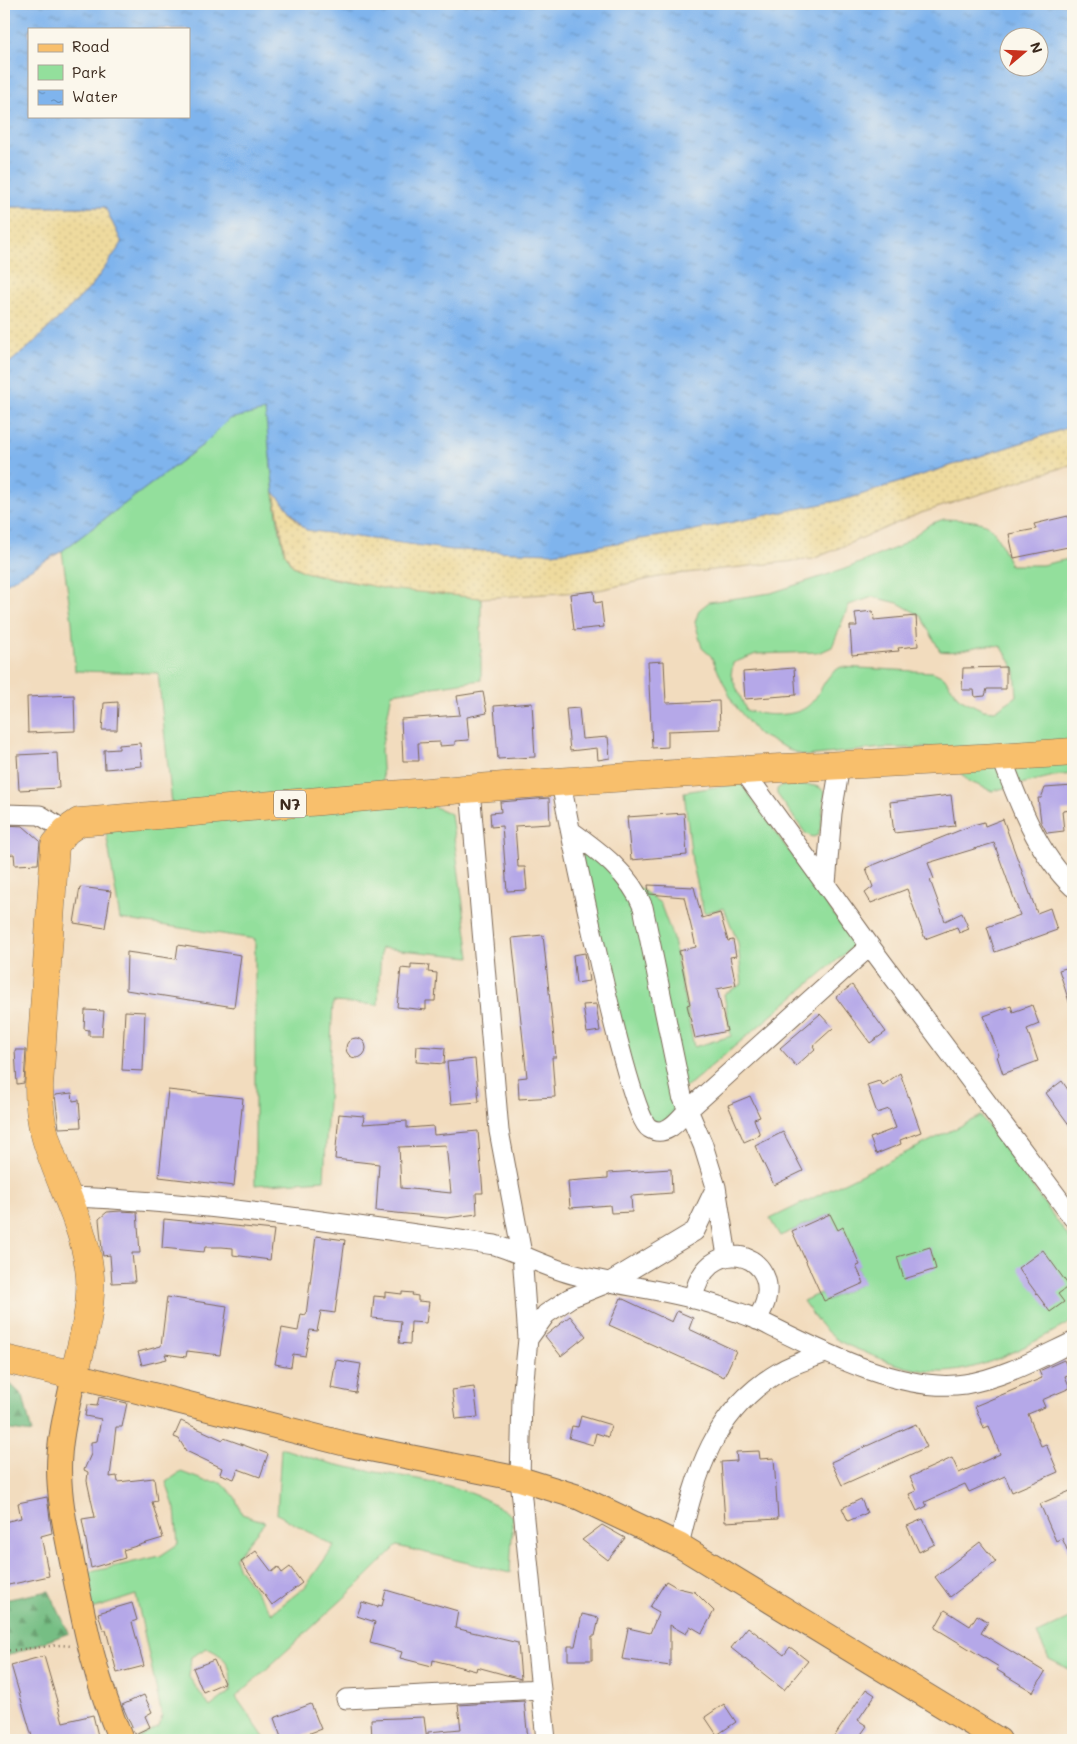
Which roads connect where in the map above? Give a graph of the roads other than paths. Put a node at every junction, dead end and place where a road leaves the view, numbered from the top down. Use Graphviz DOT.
graph roads {
  1 [pos="1073,752"];
  2 [pos="1001,756"];
  3 [pos="840,766"];
  4 [pos="743,770"];
  5 [pos="561,783"];
  6 [pos="470,789"];
  7 [pos="4,814"];
  8 [pos="66,831"];
  9 [pos="571,831"];
  10 [pos="826,884"];
  11 [pos="1073,887"];
  12 [pos="870,946"];
  13 [pos="687,1111"];
  14 [pos="716,1187"];
  15 [pos="70,1197"];
  16 [pos="1073,1218"];
  17 [pos="522,1254"];
  18 [pos="727,1256"];
  19 [pos="610,1282"];
  20 [pos="693,1299"];
  21 [pos="757,1320"];
  22 [pos="528,1339"];
  23 [pos="1073,1342"];
  24 [pos="823,1354"];
  25 [pos="8,1360"];
  26 [pos="74,1375"];
  27 [pos="520,1479"];
  28 [pos="678,1545"];
  29 [pos="541,1689"];
  30 [pos="346,1699"];
  31 [pos="121,1740"];
  32 [pos="546,1740"];
  33 [pos="1000,1740"];
  1 -- 2 [label="highway, N7"];
  2 -- 3 [label="highway, N7"];
  2 -- 11 [label="street"];
  3 -- 4 [label="highway, N7"];
  3 -- 10 [label="street"];
  4 -- 5 [label="highway, N7"];
  4 -- 10 [label="street"];
  5 -- 6 [label="highway, N7"];
  5 -- 9 [label="street"];
  6 -- 8 [label="highway, N7"];
  6 -- 17 [label="street"];
  7 -- 8 [label="street"];
  8 -- 15 [label="highway"];
  9 -- 13 [label="street"];
  9 -- 13 [label="street"];
  10 -- 12 [label="street"];
  12 -- 13 [label="street"];
  12 -- 16 [label="street"];
  13 -- 14 [label="street"];
  14 -- 18 [label="street"];
  14 -- 19 [label="street"];
  15 -- 17 [label="street"];
  15 -- 26 [label="highway"];
  17 -- 19 [label="street"];
  17 -- 22 [label="street"];
  18 -- 20 [label="street"];
  18 -- 21 [label="street"];
  19 -- 20 [label="street"];
  19 -- 22 [label="street"];
  20 -- 21 [label="street"];
  21 -- 24 [label="street"];
  22 -- 27 [label="street"];
  23 -- 24 [label="street"];
  24 -- 28 [label="street"];
  25 -- 26 [label="highway"];
  26 -- 27 [label="main road"];
  26 -- 31 [label="main road"];
  27 -- 28 [label="main road"];
  27 -- 29 [label="street"];
  28 -- 33 [label="main road"];
  29 -- 30 [label="street"];
  29 -- 32 [label="street"];
}
